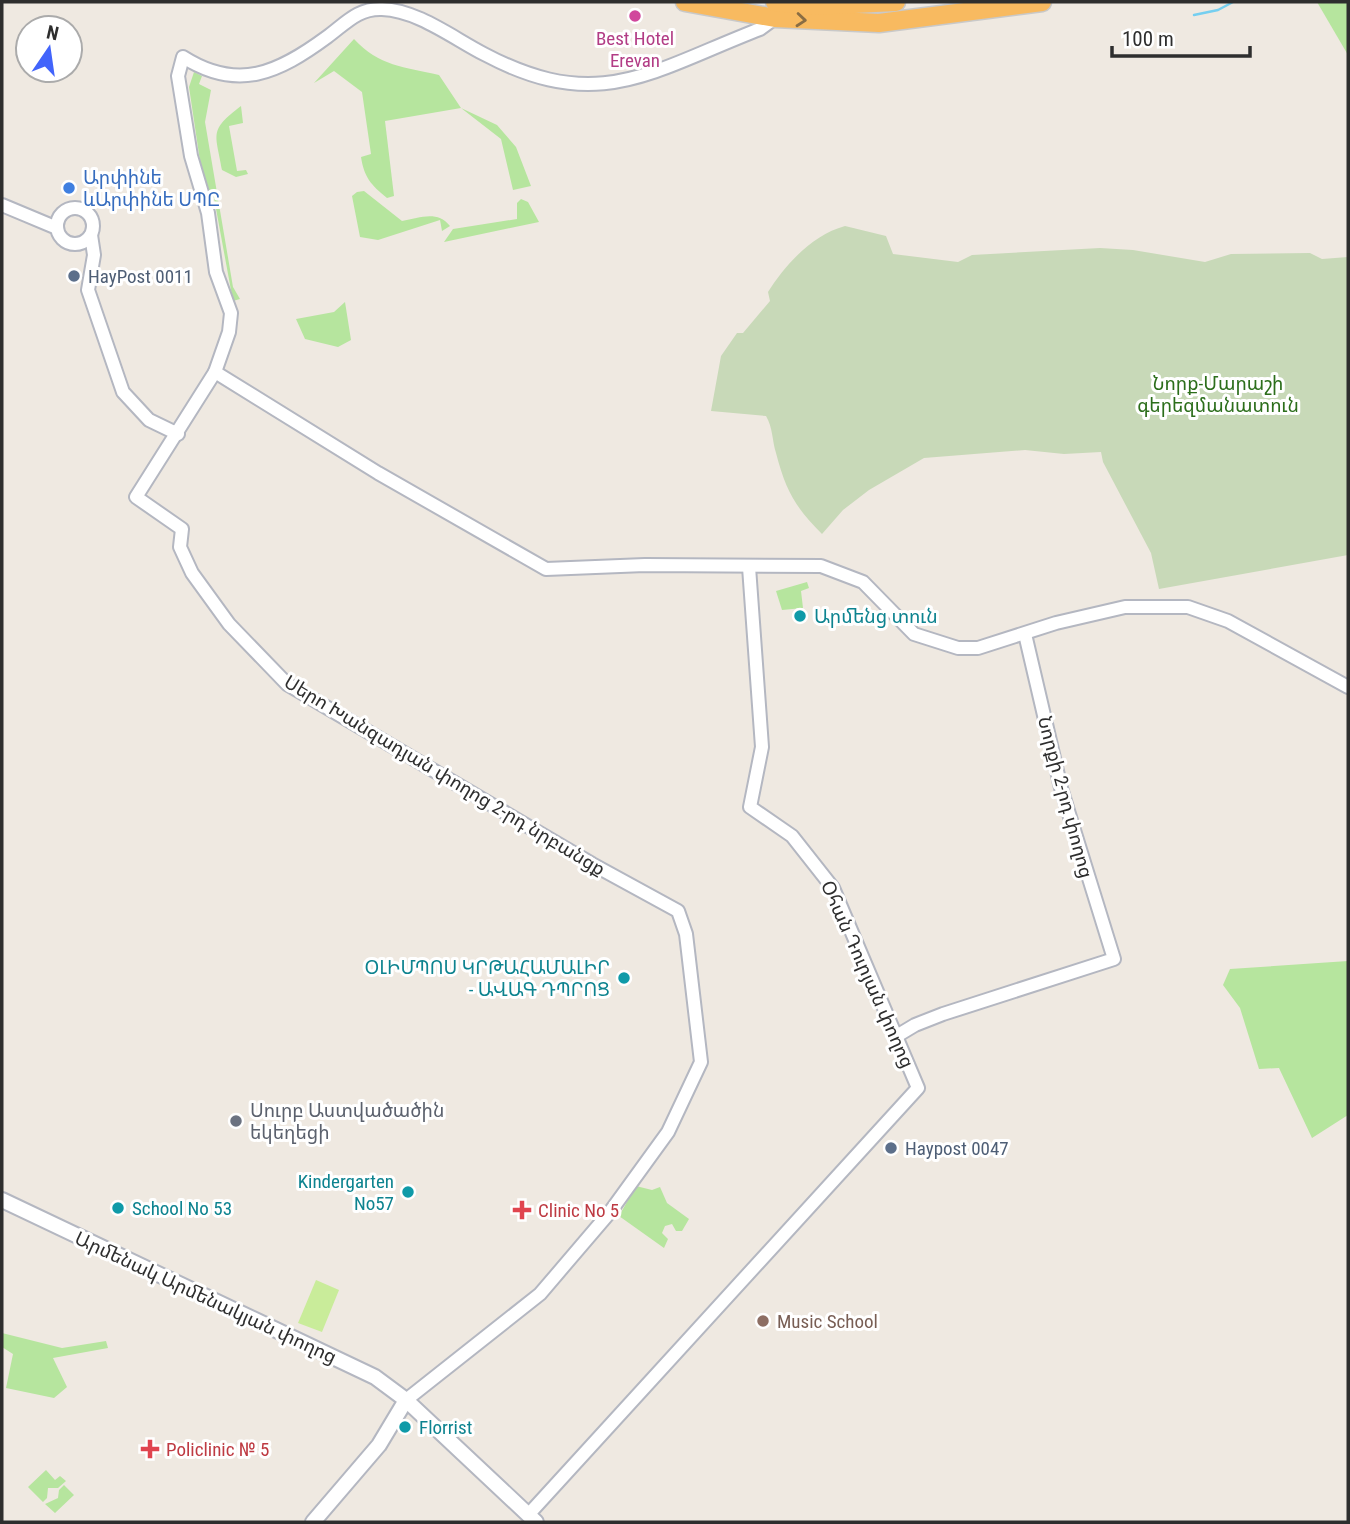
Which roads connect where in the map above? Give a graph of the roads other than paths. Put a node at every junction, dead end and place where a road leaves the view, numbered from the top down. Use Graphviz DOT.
graph roads {
  1 [pos="685,2"];
  2 [pos="896,2"];
  3 [pos="1042,2"];
  4 [pos="775,10"];
  5 [pos="2,205"];
  6 [pos="57,228"];
  7 [pos="88,241"];
  8 [pos="215,372"];
  9 [pos="178,434"];
  10 [pos="749,567"];
  11 [pos="1025,634"];
  12 [pos="1348,687"];
  13 [pos="895,1037"];
  14 [pos="2,1200"];
  15 [pos="406,1400"];
  16 [pos="532,1519"];
  17 [pos="313,1522"];
  1 -- 4 [label="highway"];
  2 -- 4 [label="highway"];
  4 -- 3 [label="highway, one-way"];
  4 -- 8 [label="street"];
  5 -- 6 [label="street"];
  6 -- 7 [label="street"];
  6 -- 7 [label="street"];
  7 -- 9 [label="street"];
  8 -- 9 [label="street"];
  8 -- 10 [label="street"];
  9 -- 15 [label="street, Սերո Խանզադյան փողոց 2-րդ նրբանցք"];
  10 -- 11 [label="street"];
  10 -- 13 [label="street, Օհան Դուրյան փողոց"];
  11 -- 12 [label="street"];
  11 -- 13 [label="street, Նորքի 2-րդ փողոց"];
  13 -- 16 [label="street, Օհան Դուրյան փողոց"];
  14 -- 15 [label="main road, Արմենակ Արմենակյան փողոց"];
  15 -- 16 [label="main road, Արմենակ Արմենակյան փողոց"];
  15 -- 17 [label="main road"];
}
